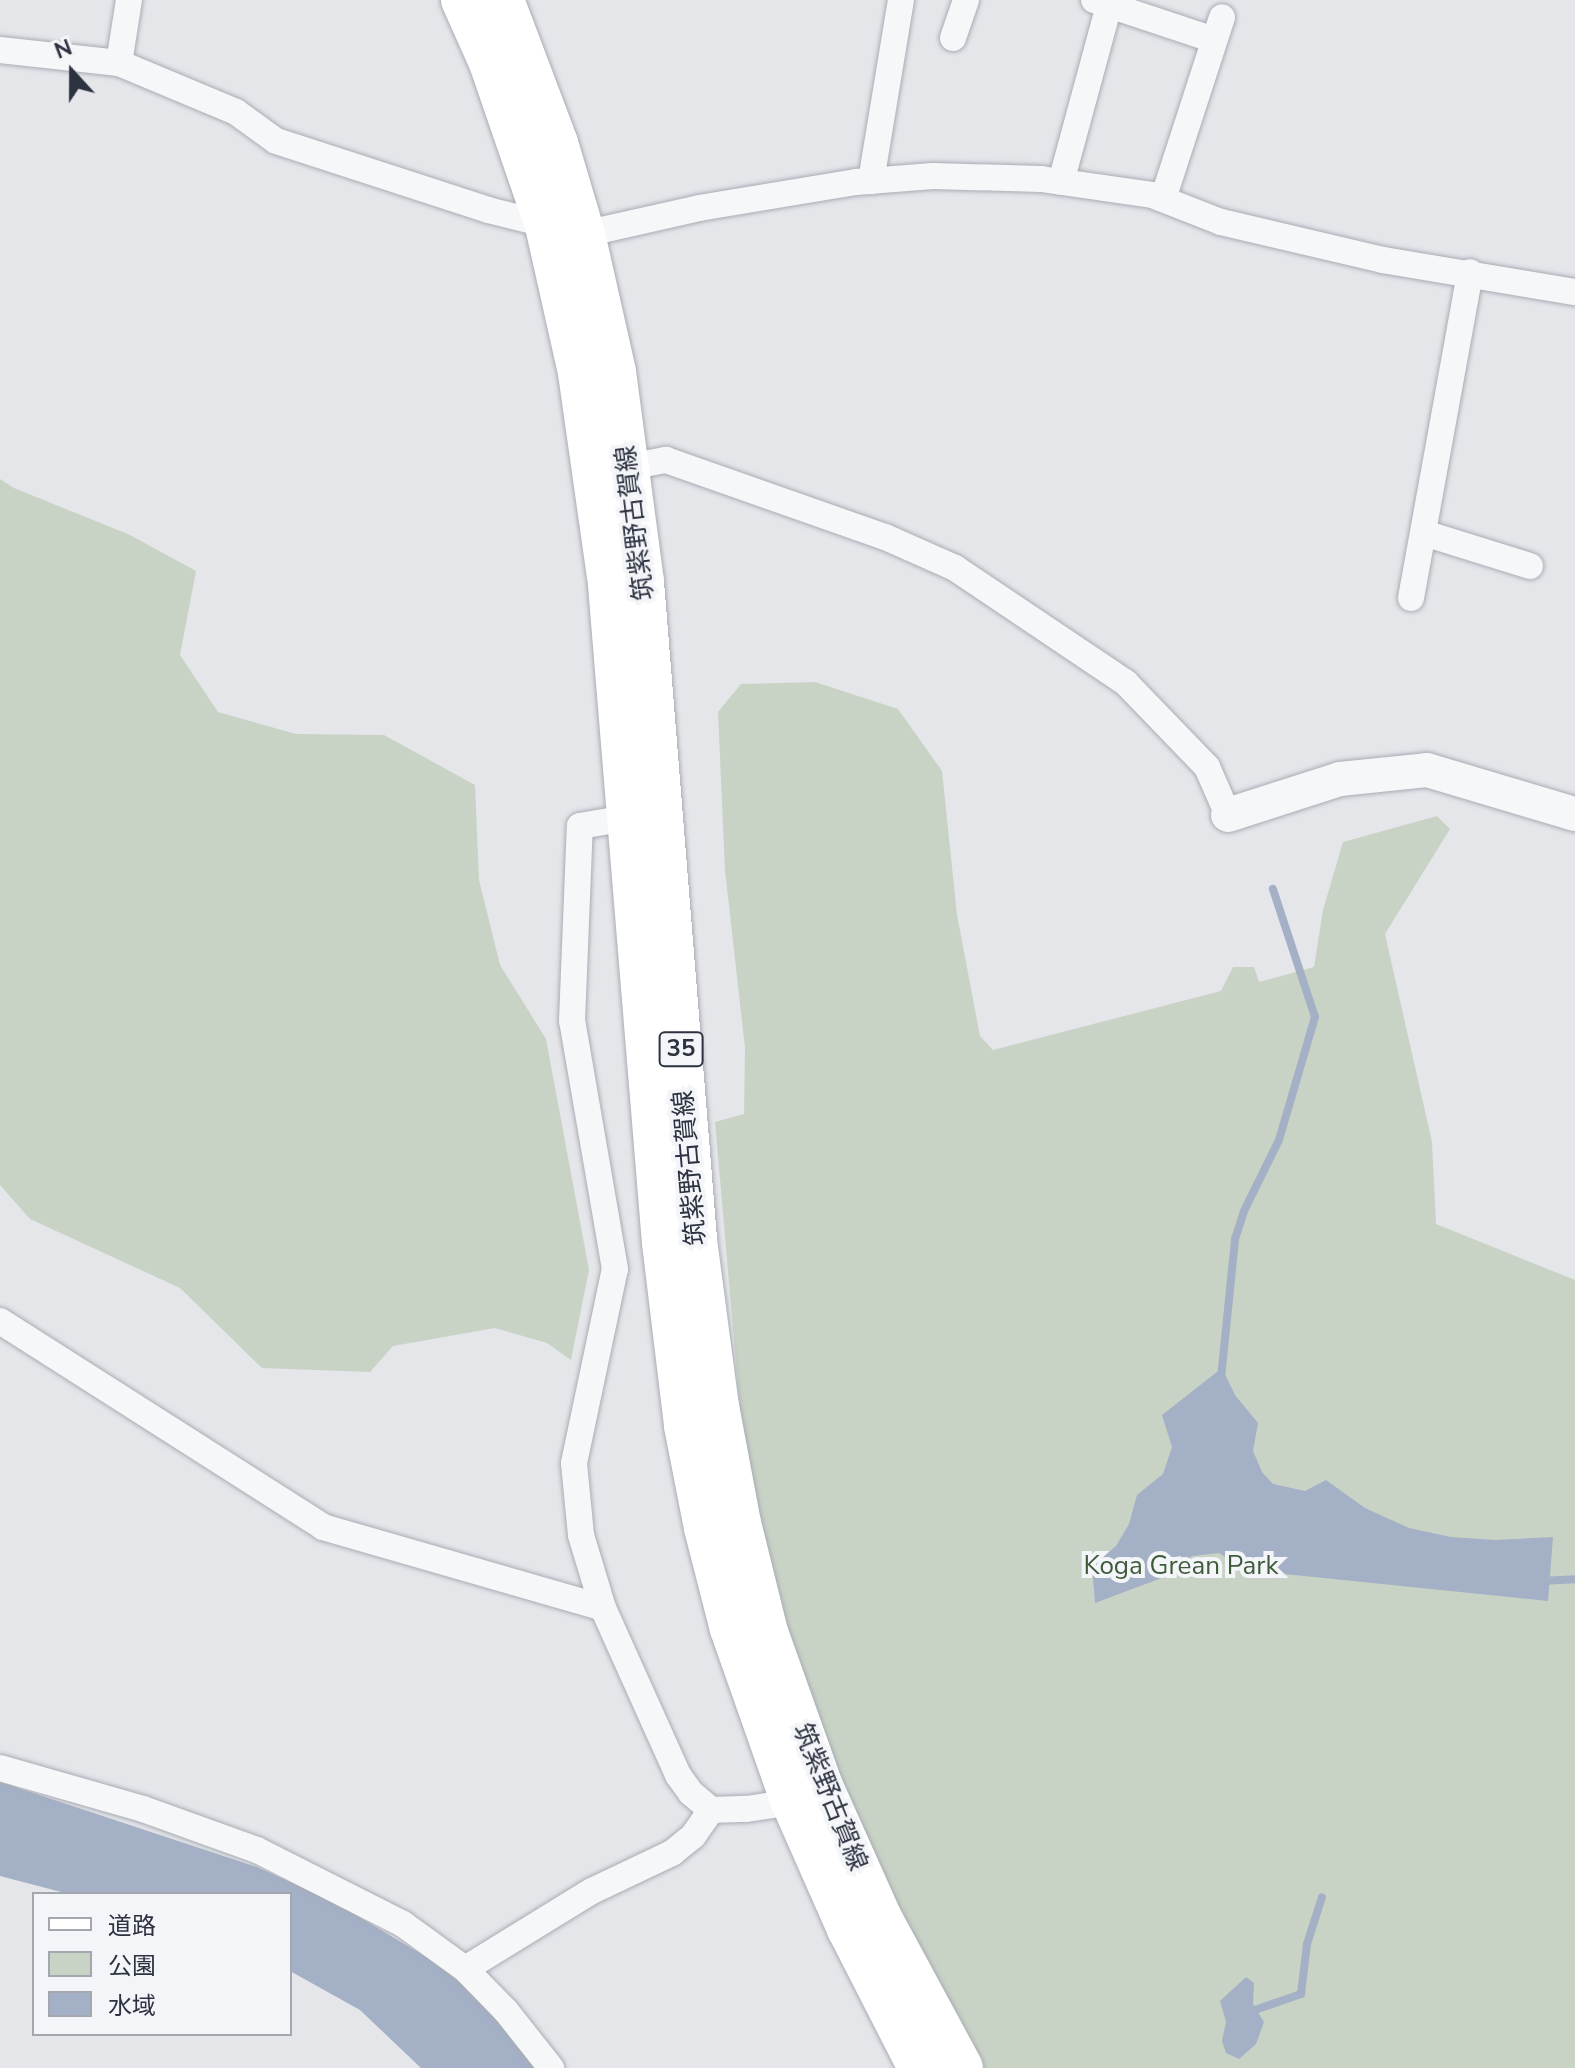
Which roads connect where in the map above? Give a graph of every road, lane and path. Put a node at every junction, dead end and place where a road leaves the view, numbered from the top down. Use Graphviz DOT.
graph roads {
  1 [pos="129,0"];
  2 [pos="462,0"];
  3 [pos="503,0"];
  4 [pos="901,0"];
  5 [pos="966,0"];
  6 [pos="1101,2"];
  7 [pos="953,38"];
  8 [pos="0,50"];
  9 [pos="119,63"];
  10 [pos="871,181"];
  11 [pos="1061,182"];
  12 [pos="1163,199"];
  13 [pos="565,230"];
  14 [pos="1470,272"];
  15 [pos="1575,292"];
  16 [pos="629,467"];
  17 [pos="1424,533"];
  18 [pos="1530,566"];
  19 [pos="1411,598"];
  20 [pos="1575,814"];
  21 [pos="1228,815"];
  22 [pos="627,818"];
  23 [pos="0,1321"];
  24 [pos="603,1608"];
  25 [pos="0,1768"];
  26 [pos="792,1802"];
  27 [pos="711,1810"];
  28 [pos="465,1969"];
  29 [pos="551,2068"];
  30 [pos="919,2068"];
  31 [pos="962,2068"];
  1 -- 9 [label="street"];
  2 -- 13 [label="main road, 筑紫野古賀線 / 35"];
  3 -- 13 [label="main road, 筑紫野古賀線 / 35"];
  4 -- 10 [label="street"];
  5 -- 7 [label="street"];
  6 -- 11 [label="street"];
  6 -- 12 [label="street"];
  8 -- 9 [label="street"];
  9 -- 13 [label="street"];
  10 -- 11 [label="street"];
  10 -- 13 [label="street"];
  11 -- 12 [label="street"];
  12 -- 14 [label="street"];
  13 -- 16 [label="main road, 筑紫野古賀線 / 35"];
  13 -- 22 [label="main road, 筑紫野古賀線 / 35"];
  14 -- 15 [label="street"];
  14 -- 17 [label="street"];
  16 -- 21 [label="street"];
  16 -- 31 [label="main road, 筑紫野古賀線 / 35"];
  17 -- 18 [label="street"];
  17 -- 19 [label="street"];
  20 -- 21 [label="street"];
  22 -- 24 [label="street"];
  22 -- 26 [label="main road, 筑紫野古賀線 / 35"];
  23 -- 24 [label="street"];
  24 -- 27 [label="street"];
  25 -- 28 [label="street"];
  26 -- 27 [label="street"];
  26 -- 30 [label="main road, 筑紫野古賀線 / 35"];
  27 -- 28 [label="street"];
  28 -- 29 [label="street"];
}
